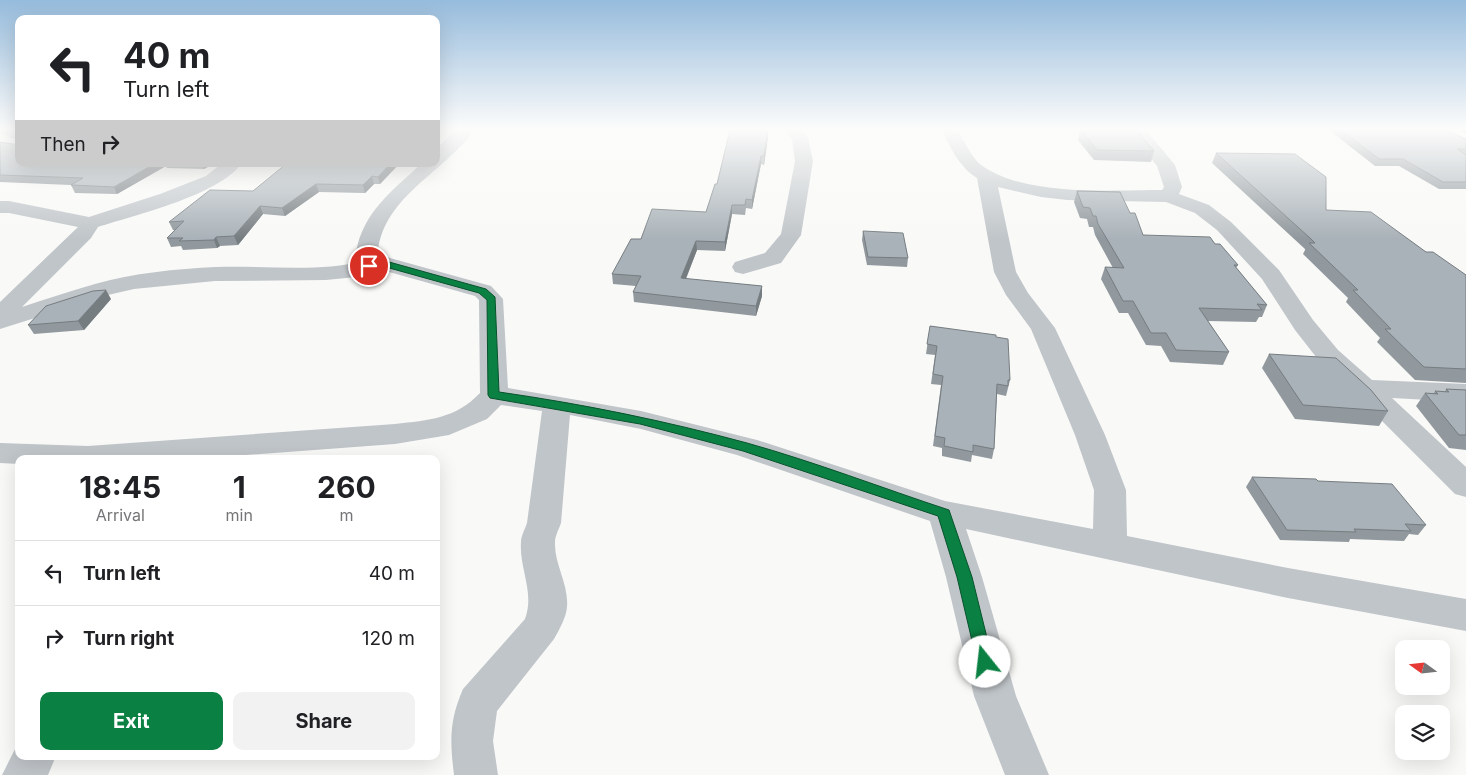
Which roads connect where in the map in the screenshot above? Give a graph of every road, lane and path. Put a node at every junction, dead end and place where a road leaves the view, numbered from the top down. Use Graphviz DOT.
graph roads {
  1 [pos="803,166"];
  2 [pos="973,166"];
  3 [pos="1166,166"];
  4 [pos="228,167"];
  5 [pos="429,167"];
  6 [pos="986,175"];
  7 [pos="1168,196"];
  8 [pos="0,207"];
  9 [pos="90,223"];
  10 [pos="382,263"];
  11 [pos="743,267"];
  12 [pos="33,284"];
  13 [pos="0,287"];
  14 [pos="0,315"];
  15 [pos="0,322"];
  16 [pos="1365,388"];
  17 [pos="1466,393"];
  18 [pos="494,395"];
  19 [pos="557,404"];
  20 [pos="194,453"];
  21 [pos="0,454"];
  22 [pos="44,455"];
  23 [pos="123,455"];
  24 [pos="1466,486"];
  25 [pos="944,513"];
  26 [pos="1110,545"];
  27 [pos="1466,615"];
  28 [pos="32,760"];
  29 [pos="24,775"];
  30 [pos="476,775"];
  31 [pos="1027,775"];
  1 -- 11 [label="street"];
  2 -- 6 [label="street"];
  3 -- 7 [label="street"];
  4 -- 9 [label="street"];
  5 -- 10 [label="street"];
  6 -- 7 [label="street"];
  6 -- 26 [label="street"];
  7 -- 16 [label="street"];
  8 -- 9 [label="street"];
  9 -- 12 [label="street"];
  10 -- 15 [label="street"];
  10 -- 18 [label="street"];
  12 -- 13 [label="street"];
  12 -- 14 [label="street"];
  16 -- 17 [label="street"];
  16 -- 24 [label="street"];
  18 -- 19 [label="street"];
  18 -- 20 [label="street"];
  19 -- 25 [label="street"];
  19 -- 30 [label="street"];
  20 -- 23 [label="street"];
  21 -- 22 [label="street"];
  25 -- 26 [label="street"];
  25 -- 31 [label="street"];
  26 -- 27 [label="street"];
  28 -- 29 [label="street"];
}
